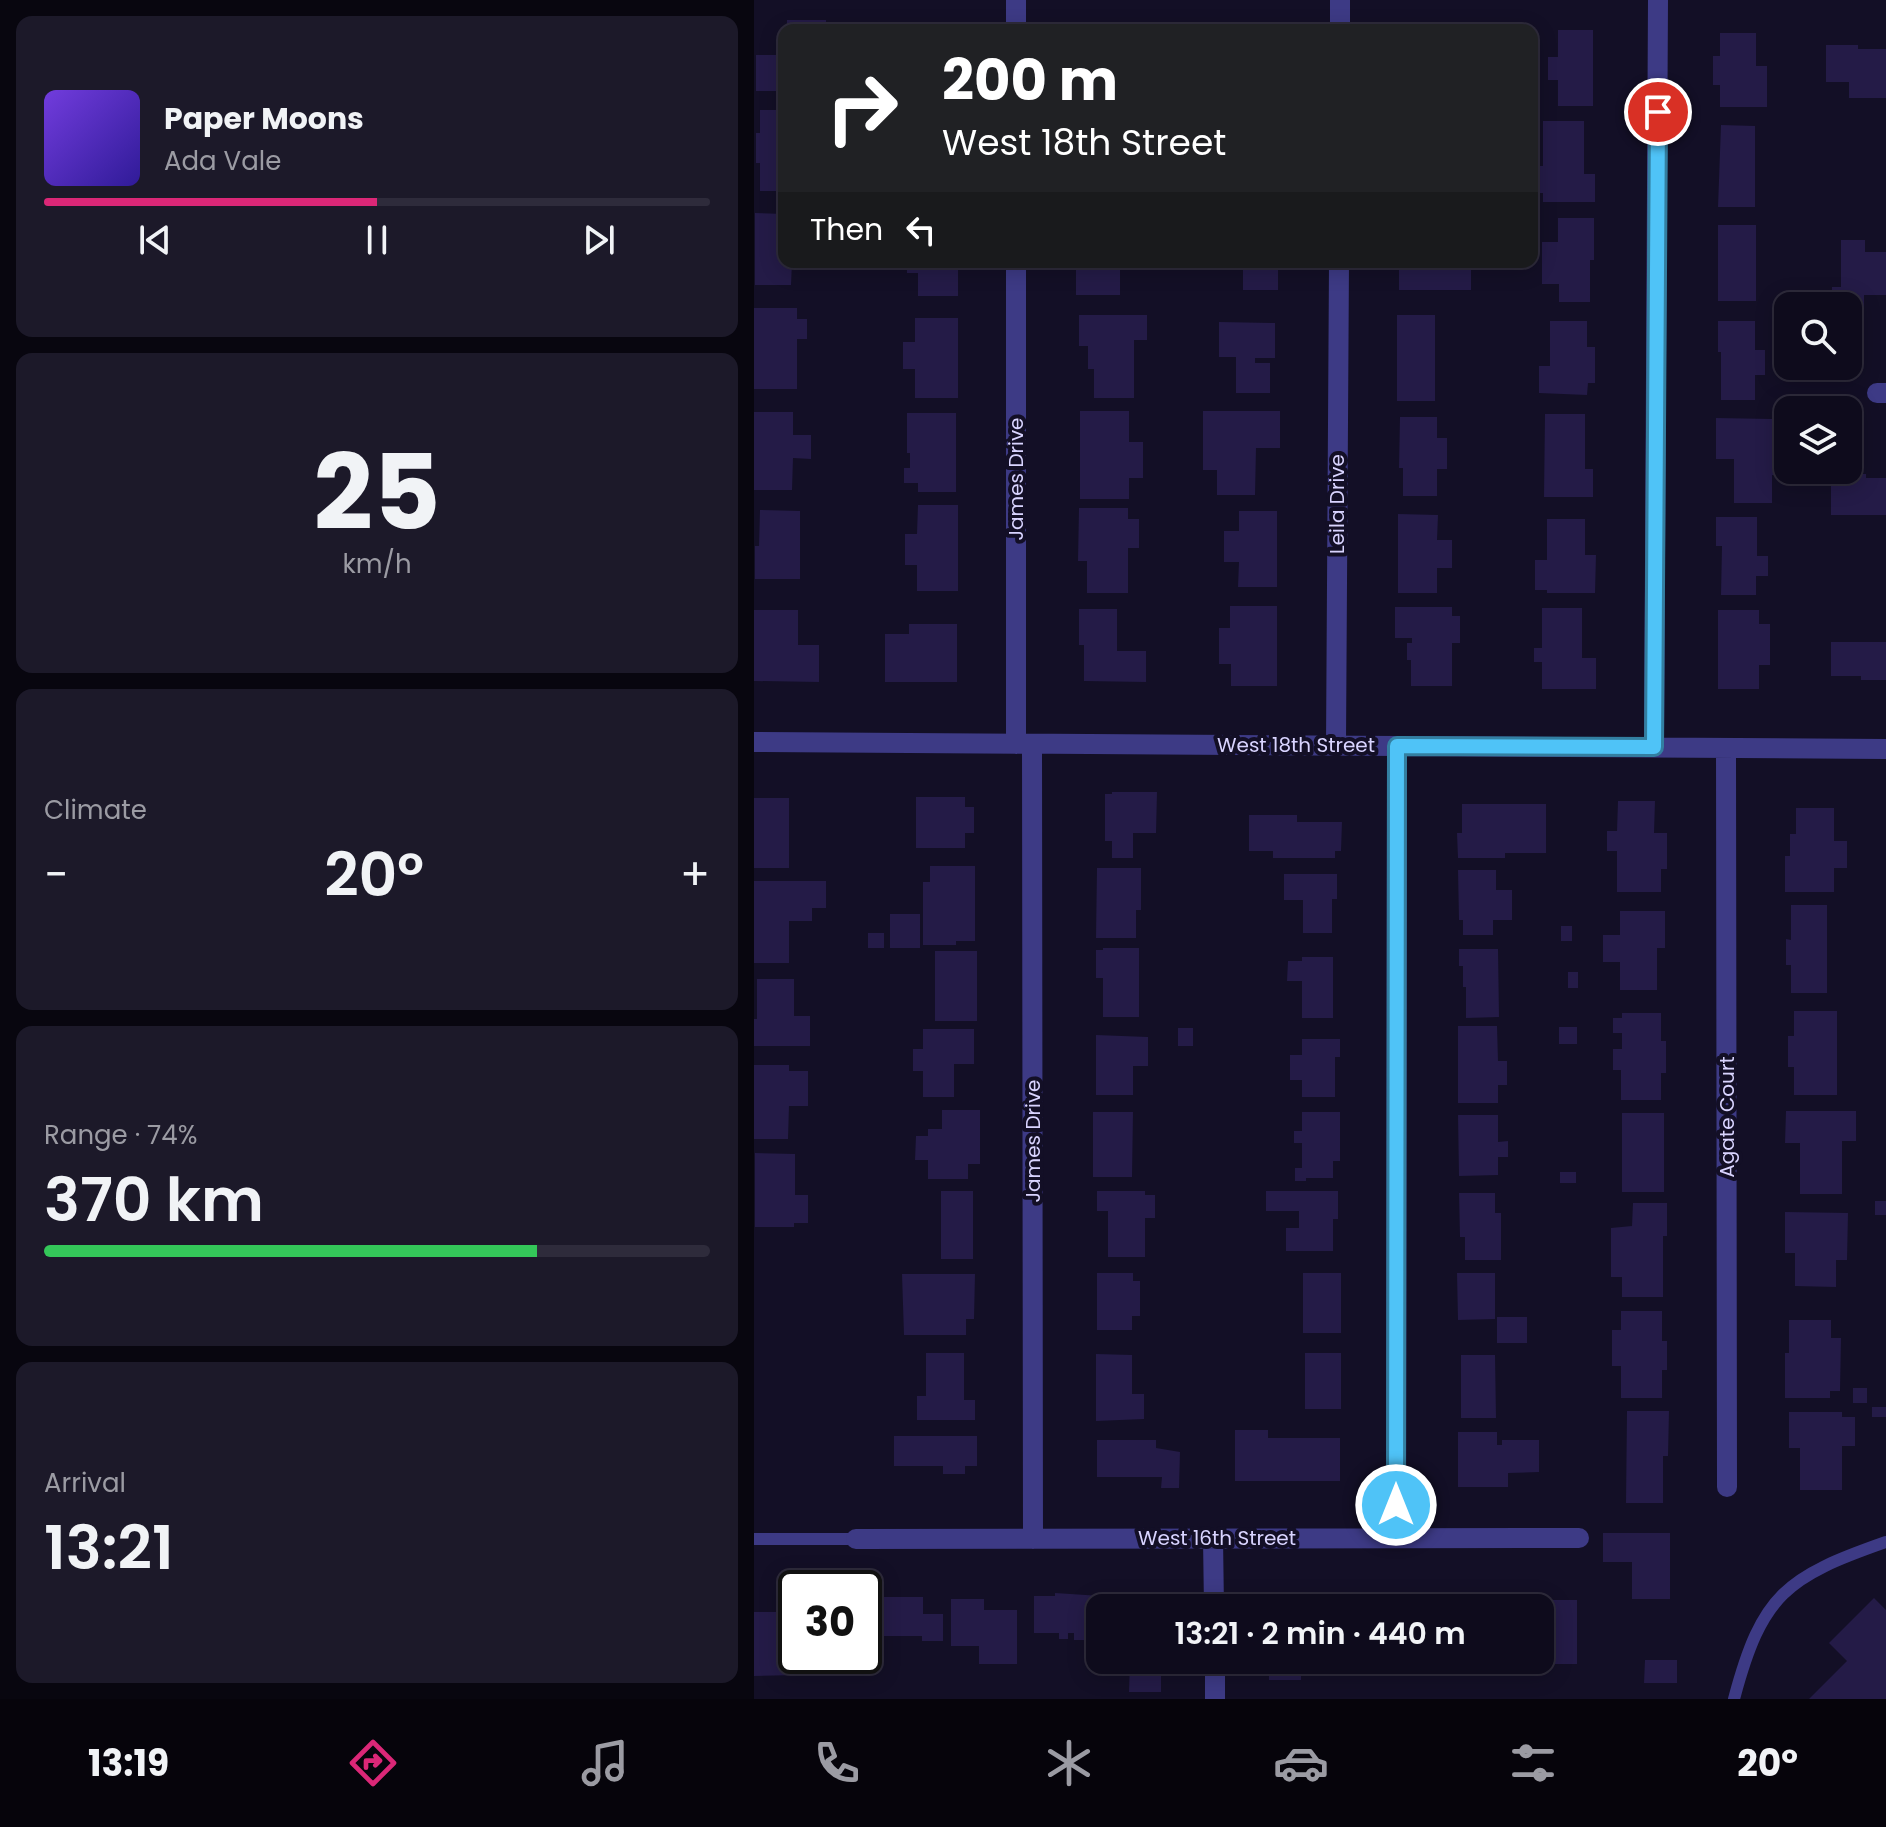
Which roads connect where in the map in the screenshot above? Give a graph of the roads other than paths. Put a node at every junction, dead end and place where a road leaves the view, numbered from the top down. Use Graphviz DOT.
graph roads {
  1 [pos="1016,0"];
  2 [pos="1340,0"];
  3 [pos="1658,0"];
  4 [pos="1016,24"];
  5 [pos="1340,24"];
  6 [pos="1016,268"];
  7 [pos="1339,268"];
  8 [pos="754,742"];
  9 [pos="1024,744"];
  10 [pos="1336,745"];
  11 [pos="1397,746"];
  12 [pos="1654,747"];
  13 [pos="1726,748"];
  14 [pos="1886,749"];
  15 [pos="1727,1487"];
  16 [pos="1213,1538"];
  17 [pos="1396,1538"];
  18 [pos="1579,1538"];
  19 [pos="754,1539"];
  20 [pos="856,1539"];
  21 [pos="1033,1539"];
  22 [pos="1886,1542"];
  23 [pos="1214,1594"];
  24 [pos="1215,1674"];
  25 [pos="1215,1699"];
  26 [pos="1734,1699"];
  1 -- 4 [label="street"];
  2 -- 5 [label="street"];
  3 -- 12 [label="street"];
  6 -- 9 [label="street, James Drive"];
  7 -- 10 [label="street, Leila Drive"];
  8 -- 9 [label="street, West 18th Street"];
  9 -- 10 [label="street, West 18th Street"];
  9 -- 21 [label="street, James Drive"];
  10 -- 11 [label="street, West 18th Street"];
  11 -- 12 [label="street, West 18th Street"];
  11 -- 17 [label="street"];
  12 -- 13 [label="street, West 18th Street"];
  13 -- 14 [label="street, West 18th Street"];
  13 -- 15 [label="street, Agate Court"];
  16 -- 17 [label="street, West 16th Street"];
  16 -- 21 [label="street, West 16th Street"];
  16 -- 23 [label="street"];
  17 -- 18 [label="street, West 16th Street"];
  19 -- 20 [label="lane"];
  20 -- 21 [label="street, West 16th Street"];
  22 -- 26 [label="lane"];
  24 -- 25 [label="street"];
}
